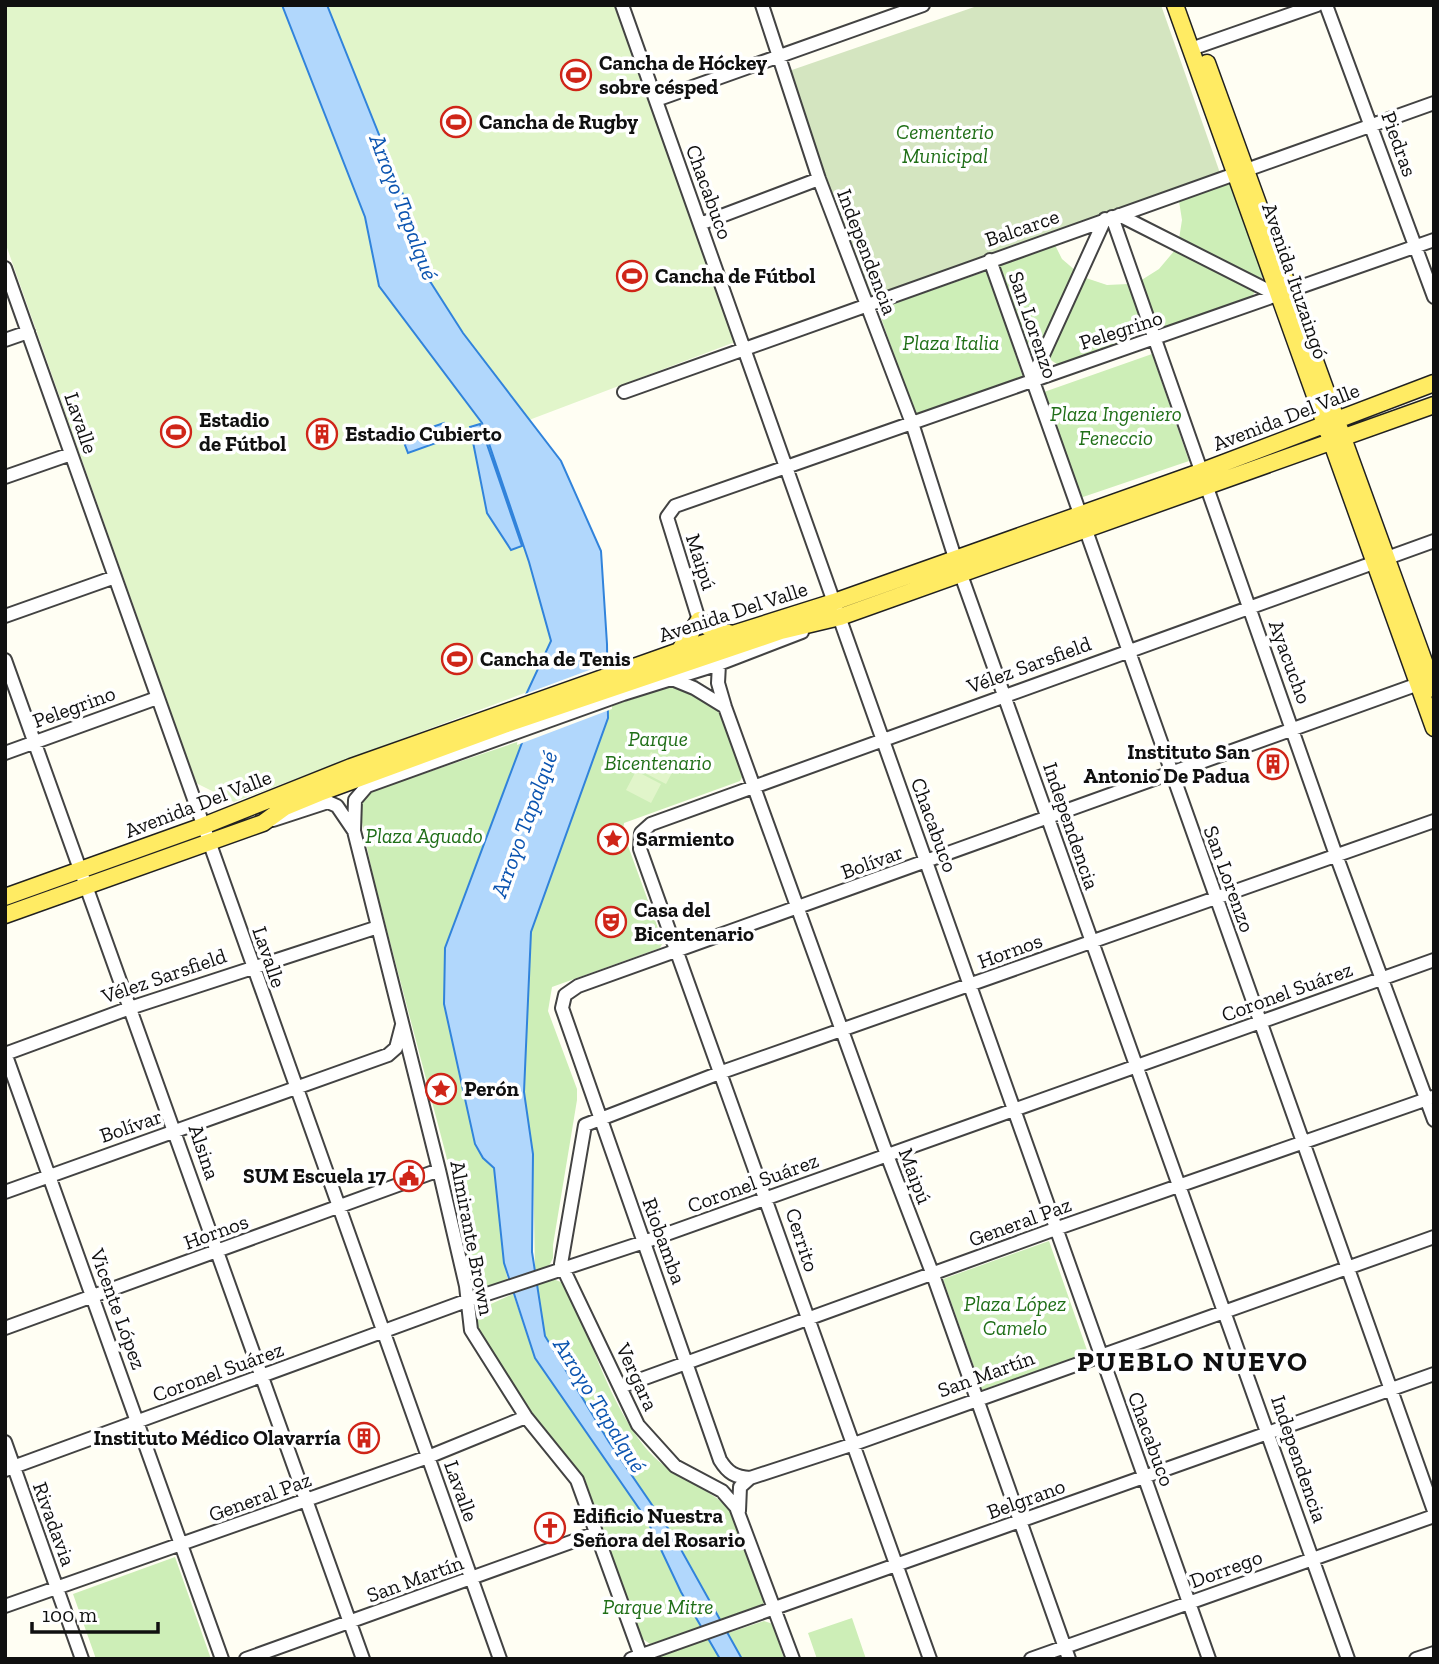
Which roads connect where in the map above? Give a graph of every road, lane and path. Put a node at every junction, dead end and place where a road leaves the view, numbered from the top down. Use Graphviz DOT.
graph roads {
  1 [pos="622,5"];
  2 [pos="762,5"];
  3 [pos="923,5"];
  4 [pos="1175,5"];
  5 [pos="1187,5"];
  6 [pos="1317,5"];
  7 [pos="1326,5"];
  8 [pos="901,9"];
  9 [pos="1196,47"];
  10 [pos="780,54"];
  11 [pos="656,100"];
  12 [pos="1434,103"];
  13 [pos="1372,125"];
  14 [pos="1241,173"];
  15 [pos="819,179"];
  16 [pos="1112,217"];
  17 [pos="700,224"];
  18 [pos="1434,240"];
  19 [pos="1416,246"];
  20 [pos="990,260"];
  21 [pos="5,268"];
  22 [pos="1284,294"];
  23 [pos="1434,297"];
  24 [pos="866,305"];
  25 [pos="28,331"];
  26 [pos="5,340"];
  27 [pos="1155,340"];
  28 [pos="745,347"];
  29 [pos="1032,379"];
  30 [pos="1434,383"];
  31 [pos="624,392"];
  32 [pos="1434,405"];
  33 [pos="912,423"];
  34 [pos="1329,423"];
  35 [pos="1336,440"];
  36 [pos="71,454"];
  37 [pos="787,465"];
  38 [pos="5,477"];
  39 [pos="1202,479"];
  40 [pos="667,517"];
  41 [pos="1081,522"];
  42 [pos="1434,541"];
  43 [pos="1380,560"];
  44 [pos="958,566"];
  45 [pos="115,577"];
  46 [pos="1250,608"];
  47 [pos="837,610"];
  48 [pos="5,616"];
  49 [pos="699,620"];
  50 [pos="734,634"];
  51 [pos="1128,650"];
  52 [pos="679,651"];
  53 [pos="5,660"];
  54 [pos="719,664"];
  55 [pos="672,679"];
  56 [pos="1429,683"];
  57 [pos="620,684"];
  58 [pos="1004,695"];
  59 [pos="157,698"];
  60 [pos="725,707"];
  61 [pos="504,725"];
  62 [pos="1434,728"];
  63 [pos="1294,731"];
  64 [pos="882,738"];
  65 [pos="35,742"];
  66 [pos="5,753"];
  67 [pos="1172,775"];
  68 [pos="754,787"];
  69 [pos="1048,819"];
  70 [pos="1434,821"];
  71 [pos="263,823"];
  72 [pos="203,826"];
  73 [pos="354,831"];
  74 [pos="641,832"];
  75 [pos="209,842"];
  76 [pos="1336,855"];
  77 [pos="926,862"];
  78 [pos="79,870"];
  79 [pos="85,887"];
  80 [pos="5,897"];
  81 [pos="1215,899"];
  82 [pos="797,909"];
  83 [pos="5,915"];
  84 [pos="378,927"];
  85 [pos="1092,942"];
  86 [pos="678,951"];
  87 [pos="1434,960"];
  88 [pos="252,967"];
  89 [pos="1381,979"];
  90 [pos="971,985"];
  91 [pos="563,1000"];
  92 [pos="130,1008"];
  93 [pos="403,1020"];
  94 [pos="1260,1022"];
  95 [pos="844,1030"];
  96 [pos="5,1054"];
  97 [pos="388,1055"];
  98 [pos="1137,1066"];
  99 [pos="415,1068"];
  100 [pos="722,1072"];
  101 [pos="296,1088"];
  102 [pos="1430,1098"];
  103 [pos="1016,1109"];
  104 [pos="599,1118"];
  105 [pos="1434,1120"];
  106 [pos="176,1131"];
  107 [pos="1305,1143"];
  108 [pos="887,1155"];
  109 [pos="439,1170"];
  110 [pos="47,1176"];
  111 [pos="1181,1187"];
  112 [pos="5,1192"];
  113 [pos="768,1198"];
  114 [pos="339,1206"];
  115 [pos="1058,1228"];
  116 [pos="1434,1237"];
  117 [pos="644,1242"];
  118 [pos="218,1252"];
  119 [pos="1348,1267"];
  120 [pos="564,1269"];
  121 [pos="933,1275"];
  122 [pos="94,1298"];
  123 [pos="466,1301"];
  124 [pos="1226,1310"];
  125 [pos="808,1320"];
  126 [pos="5,1328"];
  127 [pos="385,1332"];
  128 [pos="1099,1354"];
  129 [pos="686,1361"];
  130 [pos="1434,1374"];
  131 [pos="262,1375"];
  132 [pos="620,1387"];
  133 [pos="1390,1390"];
  134 [pos="977,1398"];
  135 [pos="526,1417"];
  136 [pos="139,1421"];
  137 [pos="1269,1432"];
  138 [pos="5,1442"];
  139 [pos="854,1444"];
  140 [pos="428,1457"];
  141 [pos="720,1460"];
  142 [pos="9,1468"];
  143 [pos="1145,1476"];
  144 [pos="750,1478"];
  145 [pos="701,1479"];
  146 [pos="305,1500"];
  147 [pos="1434,1513"];
  148 [pos="740,1515"];
  149 [pos="1021,1521"];
  150 [pos="596,1533"];
  151 [pos="181,1547"];
  152 [pos="1313,1558"];
  153 [pos="898,1565"];
  154 [pos="472,1579"];
  155 [pos="57,1589"];
  156 [pos="1189,1603"];
  157 [pos="5,1606"];
  158 [pos="776,1608"];
  159 [pos="349,1623"];
  160 [pos="1067,1653"];
  161 [pos="1434,1653"];
  162 [pos="638,1658"];
  163 [pos="82,1659"];
  164 [pos="222,1659"];
  165 [pos="246,1659"];
  166 [pos="363,1659"];
  167 [pos="500,1659"];
  168 [pos="793,1659"];
  169 [pos="930,1659"];
  170 [pos="1031,1659"];
  171 [pos="1209,1659"];
  172 [pos="1348,1659"];
  173 [pos="1416,1659"];
  1 -- 11 [label="street, Chacabuco"];
  2 -- 10 [label="street, Independencia"];
  3 -- 8 [label="street"];
  4 -- 9 [label="main road, Avenida Ituzaingó"];
  5 -- 9 [label="main road, Avenida Ituzaingó"];
  6 -- 9 [label="street"];
  7 -- 13 [label="street, Piedras"];
  8 -- 10 [label="street"];
  9 -- 14 [label="main road, Avenida Ituzaingó"];
  10 -- 11 [label="street"];
  10 -- 15 [label="street, Independencia"];
  11 -- 17 [label="street, Chacabuco"];
  12 -- 13 [label="street, Balcarce"];
  13 -- 14 [label="street, Balcarce"];
  13 -- 19 [label="street, Piedras"];
  14 -- 16 [label="street, Balcarce"];
  14 -- 22 [label="main road, Avenida Ituzaingó"];
  15 -- 17 [label="street"];
  15 -- 24 [label="street, Independencia"];
  16 -- 20 [label="street, Balcarce"];
  16 -- 22 [label="street"];
  16 -- 27 [label="street, Ayacucho"];
  16 -- 29 [label="street"];
  17 -- 28 [label="street, Chacabuco"];
  18 -- 19 [label="street, Pelegrino"];
  19 -- 22 [label="street, Pelegrino"];
  19 -- 23 [label="street, Piedras"];
  20 -- 24 [label="street, Balcarce"];
  20 -- 29 [label="street, San Lorenzo"];
  21 -- 25 [label="street, Lavalle"];
  22 -- 27 [label="street, Pelegrino"];
  22 -- 34 [label="main road, Avenida Ituzaingó"];
  24 -- 28 [label="street, Balcarce"];
  24 -- 33 [label="street, Independencia"];
  25 -- 26 [label="street"];
  25 -- 36 [label="street, Lavalle"];
  27 -- 29 [label="street, Pelegrino"];
  27 -- 39 [label="street, Ayacucho"];
  28 -- 31 [label="street, Balcarce"];
  28 -- 37 [label="street, Chacabuco"];
  29 -- 33 [label="street, Pelegrino"];
  29 -- 41 [label="street, San Lorenzo"];
  30 -- 34 [label="main road, Avenida Del Valle"];
  32 -- 35 [label="main road, Avenida Del Valle"];
  33 -- 37 [label="street, Pelegrino"];
  33 -- 44 [label="street, Independencia"];
  34 -- 35 [label="main road, Avenida Ituzaingó"];
  34 -- 39 [label="main road, Avenida Del Valle"];
  35 -- 39 [label="main road, Avenida Del Valle"];
  35 -- 43 [label="main road, Avenida Ituzaingó"];
  36 -- 38 [label="street"];
  36 -- 45 [label="street, Lavalle"];
  37 -- 40 [label="street, Pelegrino"];
  37 -- 47 [label="street, Chacabuco"];
  39 -- 41 [label="main road, Avenida Del Valle"];
  39 -- 46 [label="street, Ayacucho"];
  40 -- 49 [label="street, Maipú"];
  41 -- 44 [label="main road, Avenida Del Valle"];
  41 -- 51 [label="street, San Lorenzo"];
  42 -- 43 [label="street, Vélez Sarsfield"];
  43 -- 46 [label="street, Vélez Sarsfield"];
  43 -- 56 [label="main road, Avenida Ituzaingó"];
  44 -- 47 [label="main road, Avenida Del Valle"];
  44 -- 58 [label="street, Independencia"];
  45 -- 48 [label="street"];
  45 -- 59 [label="street, Lavalle"];
  46 -- 51 [label="street, Vélez Sarsfield"];
  46 -- 63 [label="street, Ayacucho"];
  47 -- 50 [label="main road, Avenida Del Valle"];
  47 -- 54 [label="street, Avenida Del Valle"];
  47 -- 57 [label="main road, Avenida Del Valle"];
  47 -- 64 [label="street, Chacabuco"];
  49 -- 50 [label="main road"];
  49 -- 52 [label="main road"];
  50 -- 52 [label="main road, Avenida Del Valle"];
  51 -- 58 [label="street, Vélez Sarsfield"];
  51 -- 67 [label="street, San Lorenzo"];
  52 -- 57 [label="main road, Avenida Del Valle"];
  53 -- 65 [label="street, Alsina"];
  54 -- 55 [label="street, Avenida Del Valle"];
  54 -- 60 [label="street, Maipú"];
  55 -- 57 [label="street, Avenida Del Valle"];
  55 -- 60 [label="street"];
  56 -- 62 [label="main road, Avenida Ituzaingó"];
  56 -- 63 [label="street, Bolívar"];
  57 -- 61 [label="main road, Avenida Del Valle"];
  58 -- 64 [label="street, Vélez Sarsfield"];
  58 -- 69 [label="street, Independencia"];
  59 -- 65 [label="street, Pelegrino"];
  59 -- 72 [label="street, Lavalle"];
  60 -- 68 [label="street, Maipú"];
  61 -- 71 [label="main road, Avenida Del Valle"];
  61 -- 72 [label="main road, Avenida Del Valle"];
  61 -- 73 [label="street, Avenida Del Valle"];
  63 -- 67 [label="street, Bolívar"];
  63 -- 76 [label="street, Ayacucho"];
  64 -- 68 [label="street, Vélez Sarsfield"];
  64 -- 77 [label="street, Chacabuco"];
  65 -- 66 [label="street, Pelegrino"];
  65 -- 78 [label="street, Alsina"];
  67 -- 69 [label="street, Bolívar"];
  67 -- 81 [label="street, San Lorenzo"];
  68 -- 74 [label="street, Vélez Sarsfield"];
  68 -- 82 [label="street, Maipú"];
  69 -- 77 [label="street, Bolívar"];
  69 -- 85 [label="street, Independencia"];
  70 -- 76 [label="street, Hornos"];
  71 -- 73 [label="street"];
  71 -- 75 [label="main road, Avenida Del Valle"];
  72 -- 75 [label="street, Lavalle"];
  72 -- 78 [label="main road, Avenida Del Valle"];
  73 -- 84 [label="street, Almirante Brown"];
  74 -- 86 [label="street, Cerrito"];
  75 -- 79 [label="main road, Avenida Del Valle"];
  75 -- 88 [label="street, Lavalle"];
  76 -- 81 [label="street, Hornos"];
  76 -- 89 [label="street, Ayacucho"];
  77 -- 82 [label="street, Bolívar"];
  77 -- 90 [label="street, Chacabuco"];
  78 -- 79 [label="street, Alsina"];
  78 -- 80 [label="main road, Avenida Del Valle"];
  79 -- 83 [label="main road, Avenida Del Valle"];
  79 -- 92 [label="street, Alsina"];
  81 -- 85 [label="street, Hornos"];
  81 -- 94 [label="street, San Lorenzo"];
  82 -- 86 [label="street, Bolívar"];
  82 -- 95 [label="street, Maipú"];
  84 -- 88 [label="street, Vélez Sarsfield"];
  84 -- 93 [label="street, Almirante Brown"];
  85 -- 90 [label="street, Hornos"];
  85 -- 98 [label="street, Independencia"];
  86 -- 91 [label="street, Bolívar"];
  86 -- 100 [label="street, Cerrito"];
  87 -- 89 [label="street, Coronel Suárez"];
  88 -- 92 [label="street, Vélez Sarsfield"];
  88 -- 101 [label="street, Lavalle"];
  89 -- 94 [label="street, Coronel Suárez"];
  89 -- 102 [label="street, Ayacucho"];
  90 -- 95 [label="street, Hornos"];
  90 -- 103 [label="street, Chacabuco"];
  91 -- 104 [label="street, Riobamba"];
  92 -- 96 [label="street, Vélez Sarsfield"];
  92 -- 106 [label="street, Alsina"];
  93 -- 97 [label="street"];
  93 -- 99 [label="street, Almirante Brown"];
  94 -- 98 [label="street, Coronel Suárez"];
  94 -- 107 [label="street, San Lorenzo"];
  95 -- 100 [label="street, Hornos"];
  95 -- 108 [label="street, Maipú"];
  96 -- 110 [label="street, Vicente López"];
  97 -- 99 [label="street"];
  97 -- 101 [label="street, Bolívar"];
  98 -- 103 [label="street, Coronel Suárez"];
  98 -- 111 [label="street, Independencia"];
  99 -- 109 [label="street, Almirante Brown"];
  100 -- 104 [label="street, Hornos"];
  100 -- 113 [label="street, Cerrito"];
  101 -- 106 [label="street, Bolívar"];
  101 -- 114 [label="street, Lavalle"];
  102 -- 105 [label="street, Ayacucho"];
  102 -- 107 [label="street, General Paz"];
  103 -- 108 [label="street, Coronel Suárez"];
  103 -- 115 [label="street, Chacabuco"];
  104 -- 117 [label="street, Riobamba"];
  104 -- 120 [label="street"];
  106 -- 110 [label="street, Bolívar"];
  106 -- 118 [label="street, Alsina"];
  107 -- 111 [label="street, General Paz"];
  107 -- 119 [label="street, San Lorenzo"];
  108 -- 113 [label="street, Coronel Suárez"];
  108 -- 121 [label="street, Maipú"];
  109 -- 114 [label="street, Hornos"];
  109 -- 123 [label="street, Almirante Brown"];
  110 -- 112 [label="street, Bolívar"];
  110 -- 122 [label="street, Vicente López"];
  111 -- 115 [label="street, General Paz"];
  111 -- 124 [label="street, Independencia"];
  113 -- 117 [label="street, Coronel Suárez"];
  113 -- 125 [label="street, Cerrito"];
  114 -- 118 [label="street, Hornos"];
  114 -- 127 [label="street, Lavalle"];
  115 -- 121 [label="street, General Paz"];
  115 -- 128 [label="street, Chacabuco"];
  116 -- 119 [label="street, San Martín"];
  117 -- 120 [label="street, Coronel Suárez"];
  117 -- 129 [label="street, Riobamba"];
  118 -- 122 [label="street, Hornos"];
  118 -- 131 [label="street, Alsina"];
  119 -- 124 [label="street, San Martín"];
  119 -- 133 [label="street, San Lorenzo"];
  120 -- 123 [label="street, Coronel Suárez"];
  120 -- 132 [label="street, Vergara"];
  121 -- 125 [label="street, General Paz"];
  121 -- 134 [label="street, Maipú"];
  122 -- 126 [label="street, Hornos"];
  122 -- 136 [label="street, Vicente López"];
  123 -- 127 [label="street, Coronel Suárez"];
  123 -- 135 [label="street, Almirante Brown"];
  124 -- 128 [label="street, San Martín"];
  124 -- 137 [label="street, Independencia"];
  125 -- 129 [label="street, General Paz"];
  125 -- 139 [label="street, Cerrito"];
  127 -- 131 [label="street, Coronel Suárez"];
  127 -- 140 [label="street, Lavalle"];
  128 -- 134 [label="street, San Martín"];
  128 -- 143 [label="street, Chacabuco"];
  129 -- 132 [label="street, General Paz"];
  129 -- 141 [label="street, Riobamba"];
  130 -- 133 [label="street, Belgrano"];
  131 -- 136 [label="street, Coronel Suárez"];
  131 -- 146 [label="street, Alsina"];
  132 -- 145 [label="street, Vergara"];
  133 -- 137 [label="street, Belgrano"];
  133 -- 147 [label="street, San Lorenzo"];
  134 -- 139 [label="street, San Martín"];
  134 -- 149 [label="street, Maipú"];
  135 -- 140 [label="street, General Paz"];
  135 -- 150 [label="street, Almirante Brown"];
  136 -- 142 [label="street, Coronel Suárez"];
  136 -- 151 [label="street, Vicente López"];
  137 -- 143 [label="street, Belgrano"];
  137 -- 152 [label="street, Independencia"];
  138 -- 142 [label="street, Rivadavia"];
  139 -- 144 [label="street, San Martín"];
  139 -- 153 [label="street, Cerrito"];
  140 -- 146 [label="street, General Paz"];
  140 -- 154 [label="street, Lavalle"];
  141 -- 144 [label="street"];
  141 -- 145 [label="street"];
  142 -- 155 [label="street, Rivadavia"];
  143 -- 149 [label="street, Belgrano"];
  143 -- 156 [label="street, Chacabuco"];
  144 -- 148 [label="street"];
  145 -- 148 [label="street"];
  146 -- 151 [label="street, General Paz"];
  146 -- 159 [label="street, Alsina"];
  147 -- 152 [label="street, Dorrego"];
  148 -- 158 [label="street"];
  149 -- 153 [label="street, Belgrano"];
  149 -- 160 [label="street, Maipú"];
  150 -- 154 [label="street, San Martín"];
  150 -- 162 [label="street, Almirante Brown"];
  151 -- 155 [label="street, General Paz"];
  151 -- 164 [label="street, Vicente López"];
  152 -- 156 [label="street, Dorrego"];
  152 -- 172 [label="street, Independencia"];
  153 -- 158 [label="street, Belgrano"];
  153 -- 169 [label="street, Cerrito"];
  154 -- 159 [label="street, San Martín"];
  154 -- 167 [label="street, Lavalle"];
  155 -- 157 [label="street, General Paz"];
  155 -- 163 [label="street, Rivadavia"];
  156 -- 160 [label="street, Dorrego"];
  156 -- 171 [label="street, Chacabuco"];
  158 -- 162 [label="street, Belgrano"];
  158 -- 168 [label="street"];
  159 -- 165 [label="street, San Martín"];
  159 -- 166 [label="street, Alsina"];
  160 -- 170 [label="street, Dorrego"];
  161 -- 173 [label="street"];
}
